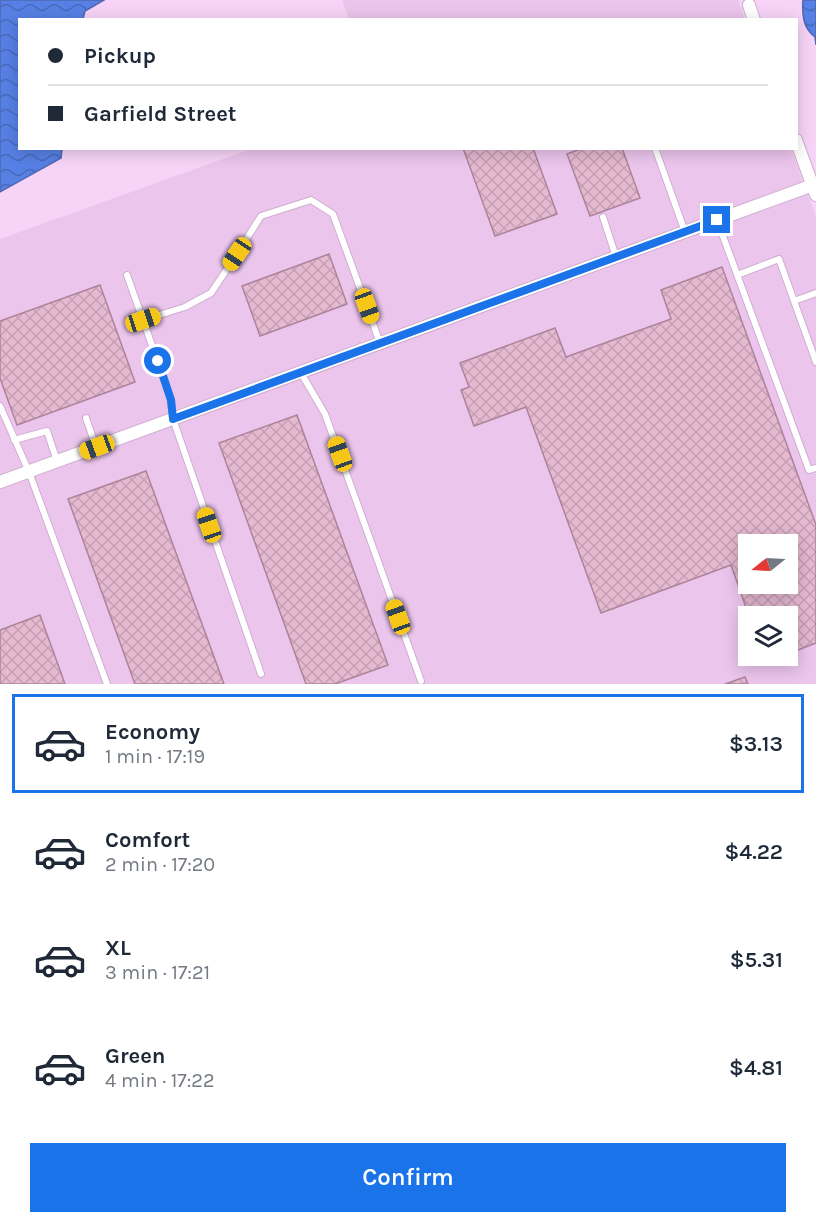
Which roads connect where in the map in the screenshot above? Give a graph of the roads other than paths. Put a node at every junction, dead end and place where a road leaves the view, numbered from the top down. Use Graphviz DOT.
graph roads {
  1 [pos="748,3"];
  2 [pos="753,18"];
  3 [pos="798,146"];
  4 [pos="656,150"];
  5 [pos="814,190"];
  6 [pos="603,217"];
  7 [pos="717,220"];
  8 [pos="685,232"];
  9 [pos="616,257"];
  10 [pos="127,275"];
  11 [pos="737,275"];
  12 [pos="816,293"];
  13 [pos="794,301"];
  14 [pos="143,320"];
  15 [pos="381,344"];
  16 [pos="816,362"];
  17 [pos="301,373"];
  18 [pos="0,406"];
  19 [pos="86,418"];
  20 [pos="173,419"];
  21 [pos="14,440"];
  22 [pos="97,447"];
  23 [pos="57,462"];
  24 [pos="816,468"];
  25 [pos="29,472"];
  26 [pos="0,482"];
  27 [pos="261,674"];
  28 [pos="422,681"];
  29 [pos="107,684"];
  1 -- 2 [label="street"];
  3 -- 5 [label="street"];
  4 -- 8 [label="lane"];
  5 -- 7 [label="street"];
  6 -- 9 [label="lane"];
  7 -- 8 [label="street"];
  7 -- 11 [label="lane"];
  8 -- 9 [label="street"];
  9 -- 15 [label="street"];
  10 -- 14 [label="lane"];
  11 -- 13 [label="lane"];
  11 -- 24 [label="lane"];
  12 -- 13 [label="lane"];
  13 -- 16 [label="lane"];
  14 -- 15 [label="lane"];
  14 -- 20 [label="lane"];
  15 -- 17 [label="street"];
  17 -- 20 [label="street"];
  17 -- 28 [label="lane"];
  18 -- 21 [label="lane"];
  19 -- 22 [label="lane"];
  20 -- 22 [label="street"];
  20 -- 27 [label="lane"];
  21 -- 23 [label="lane"];
  21 -- 25 [label="lane"];
  22 -- 23 [label="street"];
  23 -- 25 [label="street"];
  25 -- 26 [label="street"];
  25 -- 29 [label="lane"];
}
